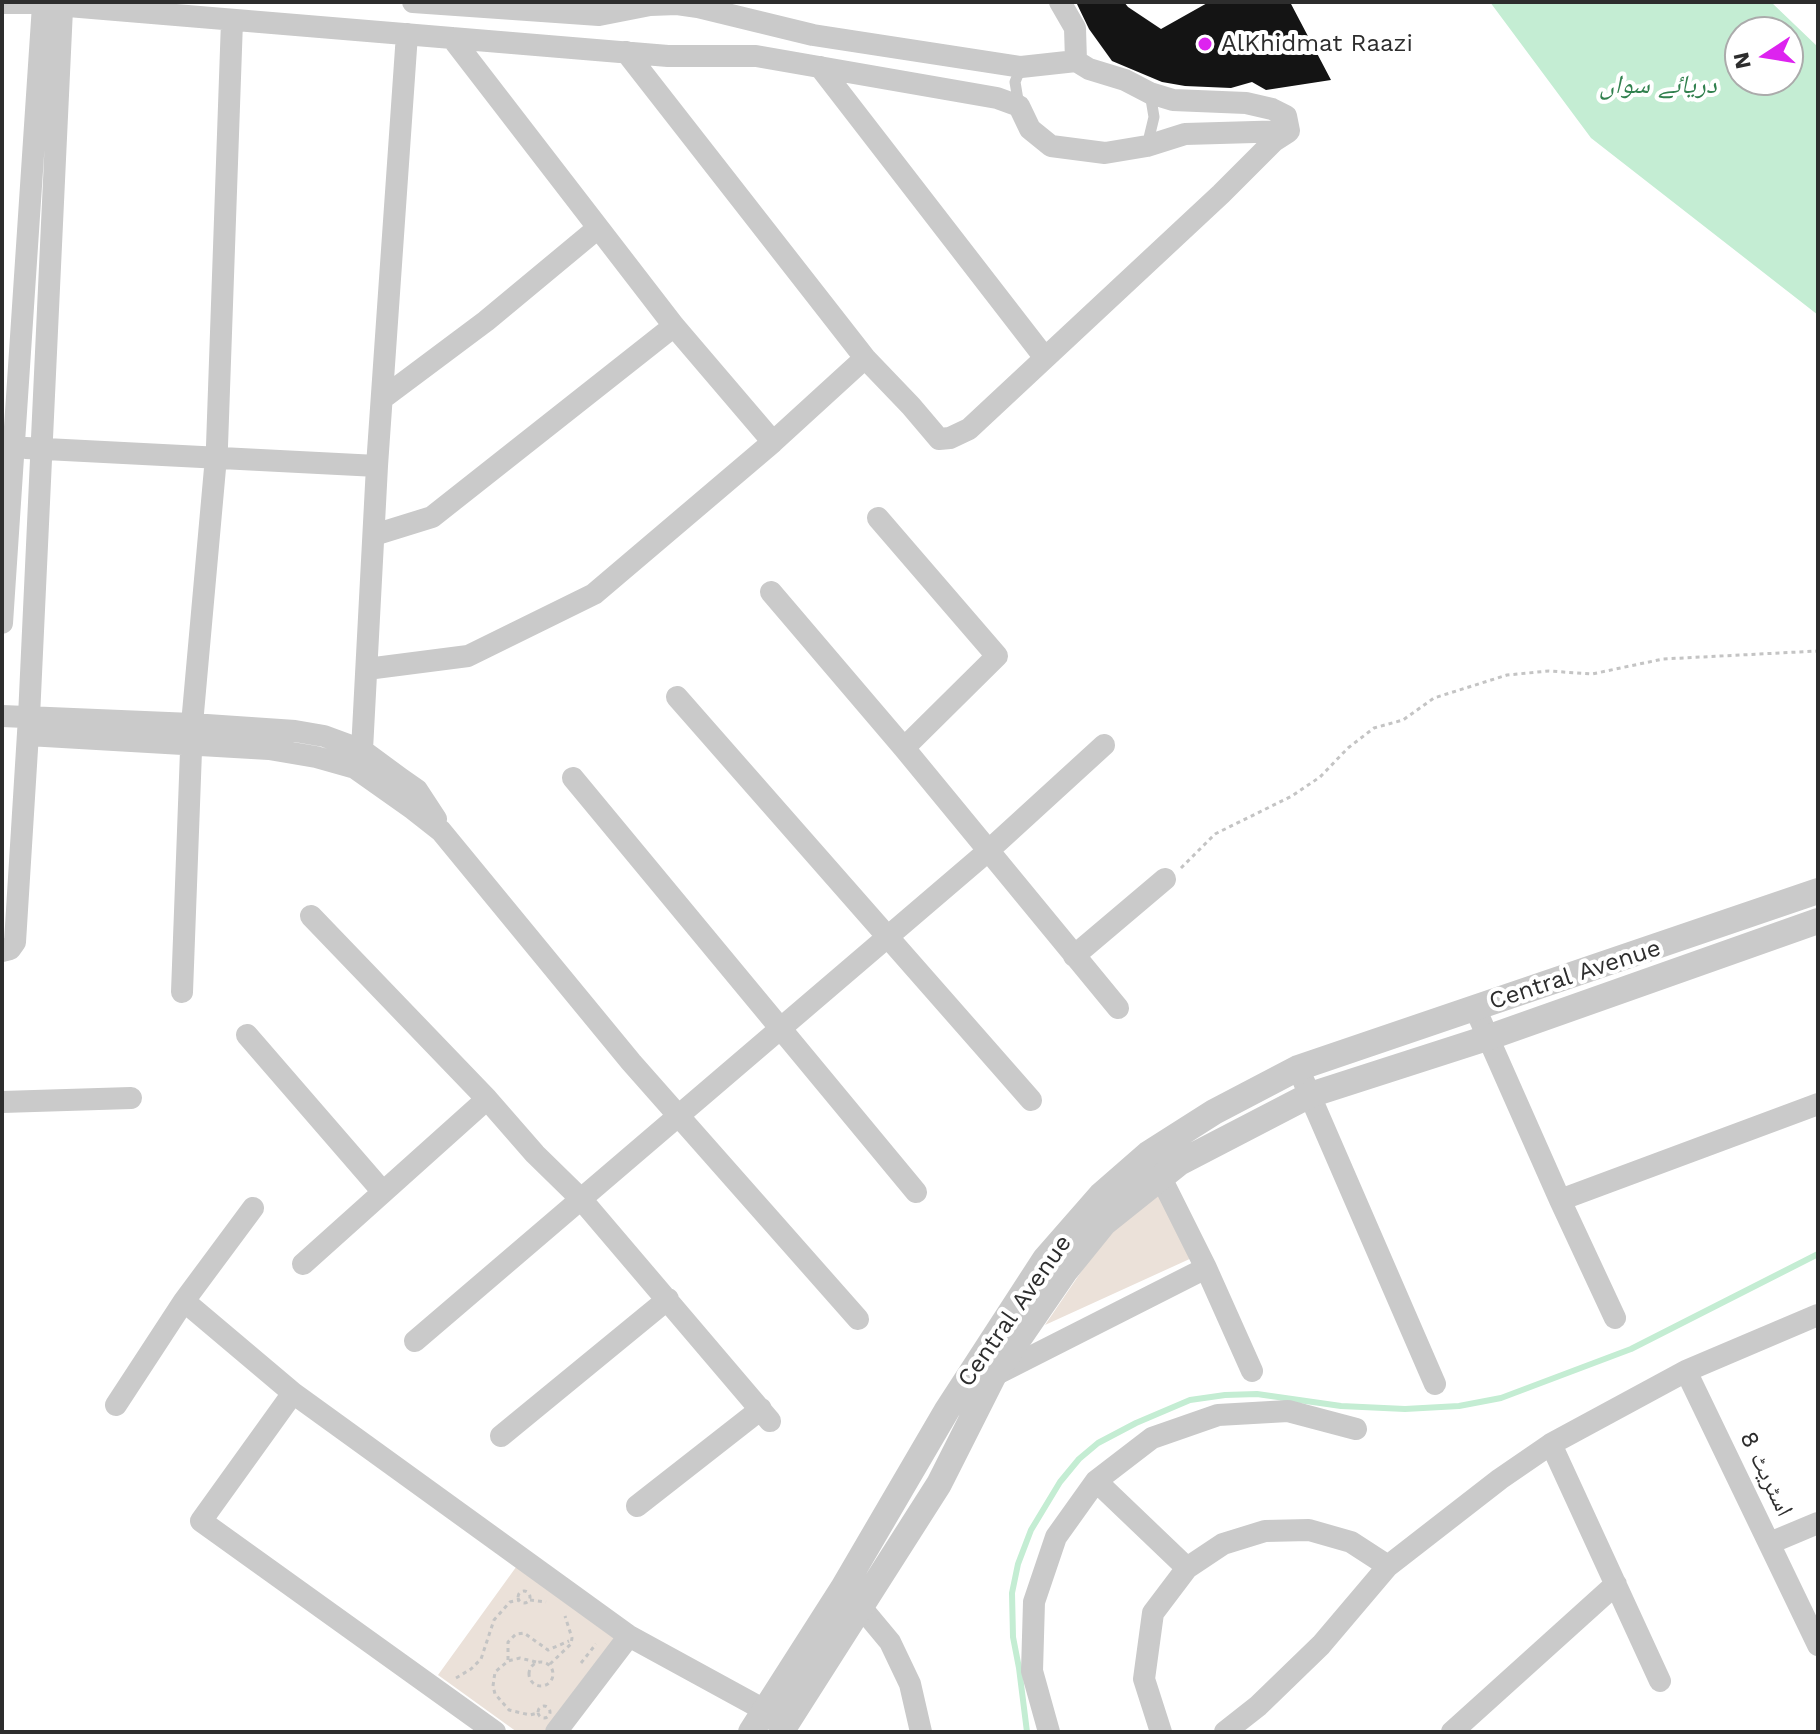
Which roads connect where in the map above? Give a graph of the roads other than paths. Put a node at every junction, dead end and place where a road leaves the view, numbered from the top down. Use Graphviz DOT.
graph roads {
  1 [pos="413,2"];
  2 [pos="1060,2"];
  3 [pos="2,3"];
  4 [pos="54,4"];
  5 [pos="232,21"];
  6 [pos="407,34"];
  7 [pos="452,38"];
  8 [pos="626,52"];
  9 [pos="1076,61"];
  10 [pos="820,67"];
  11 [pos="1021,67"];
  12 [pos="1150,93"];
  13 [pos="1019,106"];
  14 [pos="1289,131"];
  15 [pos="1147,146"];
  16 [pos="598,228"];
  17 [pos="12,312"];
  18 [pos="674,326"];
  19 [pos="865,358"];
  20 [pos="1045,358"];
  21 [pos="383,398"];
  22 [pos="773,442"];
  23 [pos="8,447"];
  24 [pos="41,448"];
  25 [pos="216,457"];
  26 [pos="377,466"];
  27 [pos="878,518"];
  28 [pos="374,535"];
  29 [pos="4,573"];
  30 [pos="771,592"];
  31 [pos="2,623"];
  32 [pos="367,669"];
  33 [pos="677,697"];
  34 [pos="2,716"];
  35 [pos="28,726"];
  36 [pos="192,734"];
  37 [pos="1104,745"];
  38 [pos="904,748"];
  39 [pos="362,750"];
  40 [pos="573,778"];
  41 [pos="441,831"];
  42 [pos="988,851"];
  43 [pos="1165,879"];
  44 [pos="1818,891"];
  45 [pos="311,916"];
  46 [pos="1818,921"];
  47 [pos="887,938"];
  48 [pos="2,951"];
  49 [pos="1074,956"];
  50 [pos="182,992"];
  51 [pos="1118,1008"];
  52 [pos="1475,1008"];
  53 [pos="781,1028"];
  54 [pos="247,1035"];
  55 [pos="1487,1038"];
  56 [pos="1298,1068"];
  57 [pos="1310,1095"];
  58 [pos="131,1098"];
  59 [pos="487,1099"];
  60 [pos="1031,1100"];
  61 [pos="2,1102"];
  62 [pos="1818,1104"];
  63 [pos="679,1116"];
  64 [pos="1148,1154"];
  65 [pos="1162,1177"];
  66 [pos="383,1192"];
  67 [pos="916,1192"];
  68 [pos="581,1199"];
  69 [pos="1560,1200"];
  70 [pos="253,1208"];
  71 [pos="303,1264"];
  72 [pos="1206,1268"];
  73 [pos="668,1299"];
  74 [pos="184,1301"];
  75 [pos="1818,1315"];
  76 [pos="1615,1318"];
  77 [pos="858,1319"];
  78 [pos="415,1341"];
  79 [pos="1252,1371"];
  80 [pos="1686,1371"];
  81 [pos="994,1375"];
  82 [pos="1435,1384"];
  83 [pos="293,1393"];
  84 [pos="116,1405"];
  85 [pos="947,1410"];
  86 [pos="1356,1429"];
  87 [pos="501,1436"];
  88 [pos="1551,1444"];
  89 [pos="1096,1481"];
  90 [pos="637,1506"];
  91 [pos="1818,1523"];
  92 [pos="1770,1543"];
  93 [pos="1388,1566"];
  94 [pos="1187,1568"];
  95 [pos="1616,1584"];
  96 [pos="853,1596"];
  97 [pos="629,1636"];
  98 [pos="1818,1645"];
  99 [pos="1660,1681"];
  100 [pos="778,1721"];
  101 [pos="495,1732"];
  102 [pos="556,1732"];
  103 [pos="751,1732"];
  104 [pos="921,1732"];
  105 [pos="1049,1732"];
  106 [pos="1161,1732"];
  107 [pos="1225,1732"];
  108 [pos="1452,1732"];
  1 -- 11 [label="street"];
  2 -- 9 [label="street"];
  3 -- 4 [label="street"];
  4 -- 5 [label="street"];
  4 -- 17 [label="street"];
  4 -- 24 [label="street"];
  5 -- 6 [label="street"];
  5 -- 25 [label="street"];
  6 -- 7 [label="street"];
  6 -- 21 [label="street"];
  7 -- 8 [label="street"];
  7 -- 16 [label="street"];
  8 -- 10 [label="street"];
  8 -- 19 [label="street"];
  9 -- 11 [label="street"];
  9 -- 12 [label="street"];
  10 -- 13 [label="street"];
  10 -- 20 [label="street"];
  11 -- 13 [label="lane"];
  12 -- 14 [label="street"];
  12 -- 15 [label="lane"];
  13 -- 15 [label="street"];
  14 -- 15 [label="street"];
  14 -- 20 [label="street"];
  16 -- 18 [label="street"];
  16 -- 21 [label="street"];
  17 -- 23 [label="street"];
  18 -- 22 [label="street"];
  18 -- 28 [label="street"];
  19 -- 20 [label="street"];
  19 -- 22 [label="street"];
  21 -- 26 [label="street"];
  22 -- 32 [label="street"];
  23 -- 24 [label="street"];
  23 -- 29 [label="street"];
  24 -- 25 [label="street"];
  24 -- 35 [label="street"];
  25 -- 26 [label="street"];
  25 -- 36 [label="street"];
  26 -- 28 [label="street"];
  27 -- 38 [label="street"];
  28 -- 32 [label="street"];
  29 -- 31 [label="street"];
  30 -- 38 [label="street"];
  32 -- 39 [label="street"];
  33 -- 47 [label="street"];
  34 -- 35 [label="street"];
  35 -- 36 [label="street"];
  35 -- 48 [label="street"];
  36 -- 39 [label="street"];
  36 -- 41 [label="street"];
  36 -- 50 [label="street"];
  37 -- 42 [label="street"];
  38 -- 42 [label="street"];
  39 -- 41 [label="street"];
  40 -- 53 [label="street"];
  41 -- 63 [label="street"];
  42 -- 47 [label="street"];
  42 -- 49 [label="street"];
  43 -- 49 [label="street"];
  44 -- 52 [label="street, Central Avenue"];
  45 -- 59 [label="street"];
  46 -- 55 [label="street, Central Avenue"];
  47 -- 53 [label="street"];
  47 -- 60 [label="street"];
  49 -- 51 [label="street"];
  52 -- 55 [label="street"];
  52 -- 56 [label="street, Central Avenue"];
  53 -- 63 [label="street"];
  53 -- 67 [label="street"];
  54 -- 66 [label="street"];
  55 -- 57 [label="street, Central Avenue"];
  55 -- 69 [label="street"];
  56 -- 57 [label="street"];
  56 -- 64 [label="street, Central Avenue"];
  57 -- 65 [label="street, Central Avenue"];
  57 -- 82 [label="street"];
  58 -- 61 [label="street"];
  59 -- 66 [label="street"];
  59 -- 68 [label="street"];
  62 -- 69 [label="street"];
  63 -- 68 [label="street"];
  63 -- 77 [label="street"];
  64 -- 65 [label="street"];
  64 -- 85 [label="street, Central Avenue"];
  65 -- 72 [label="street"];
  65 -- 81 [label="street, Central Avenue"];
  66 -- 71 [label="street"];
  68 -- 73 [label="street"];
  68 -- 78 [label="street"];
  69 -- 76 [label="street"];
  70 -- 74 [label="street"];
  72 -- 79 [label="street"];
  72 -- 81 [label="street"];
  73 -- 87 [label="street"];
  73 -- 90 [label="street"];
  74 -- 83 [label="street"];
  74 -- 84 [label="street"];
  75 -- 80 [label="street"];
  80 -- 88 [label="street"];
  80 -- 92 [label="street, اسٹریٹ 8"];
  81 -- 85 [label="street"];
  81 -- 96 [label="street, Central Avenue"];
  83 -- 97 [label="street"];
  83 -- 101 [label="street"];
  85 -- 96 [label="street, Central Avenue"];
  86 -- 89 [label="street"];
  88 -- 93 [label="street"];
  88 -- 95 [label="street"];
  89 -- 94 [label="street"];
  89 -- 105 [label="street"];
  91 -- 92 [label="street"];
  92 -- 98 [label="street, اسٹریٹ 8"];
  93 -- 94 [label="street"];
  93 -- 107 [label="street"];
  94 -- 106 [label="street"];
  95 -- 99 [label="street"];
  95 -- 108 [label="street"];
  96 -- 100 [label="street, Central Avenue"];
  96 -- 104 [label="street"];
  97 -- 100 [label="street"];
  97 -- 102 [label="street"];
  100 -- 103 [label="street, Central Avenue"];
}
